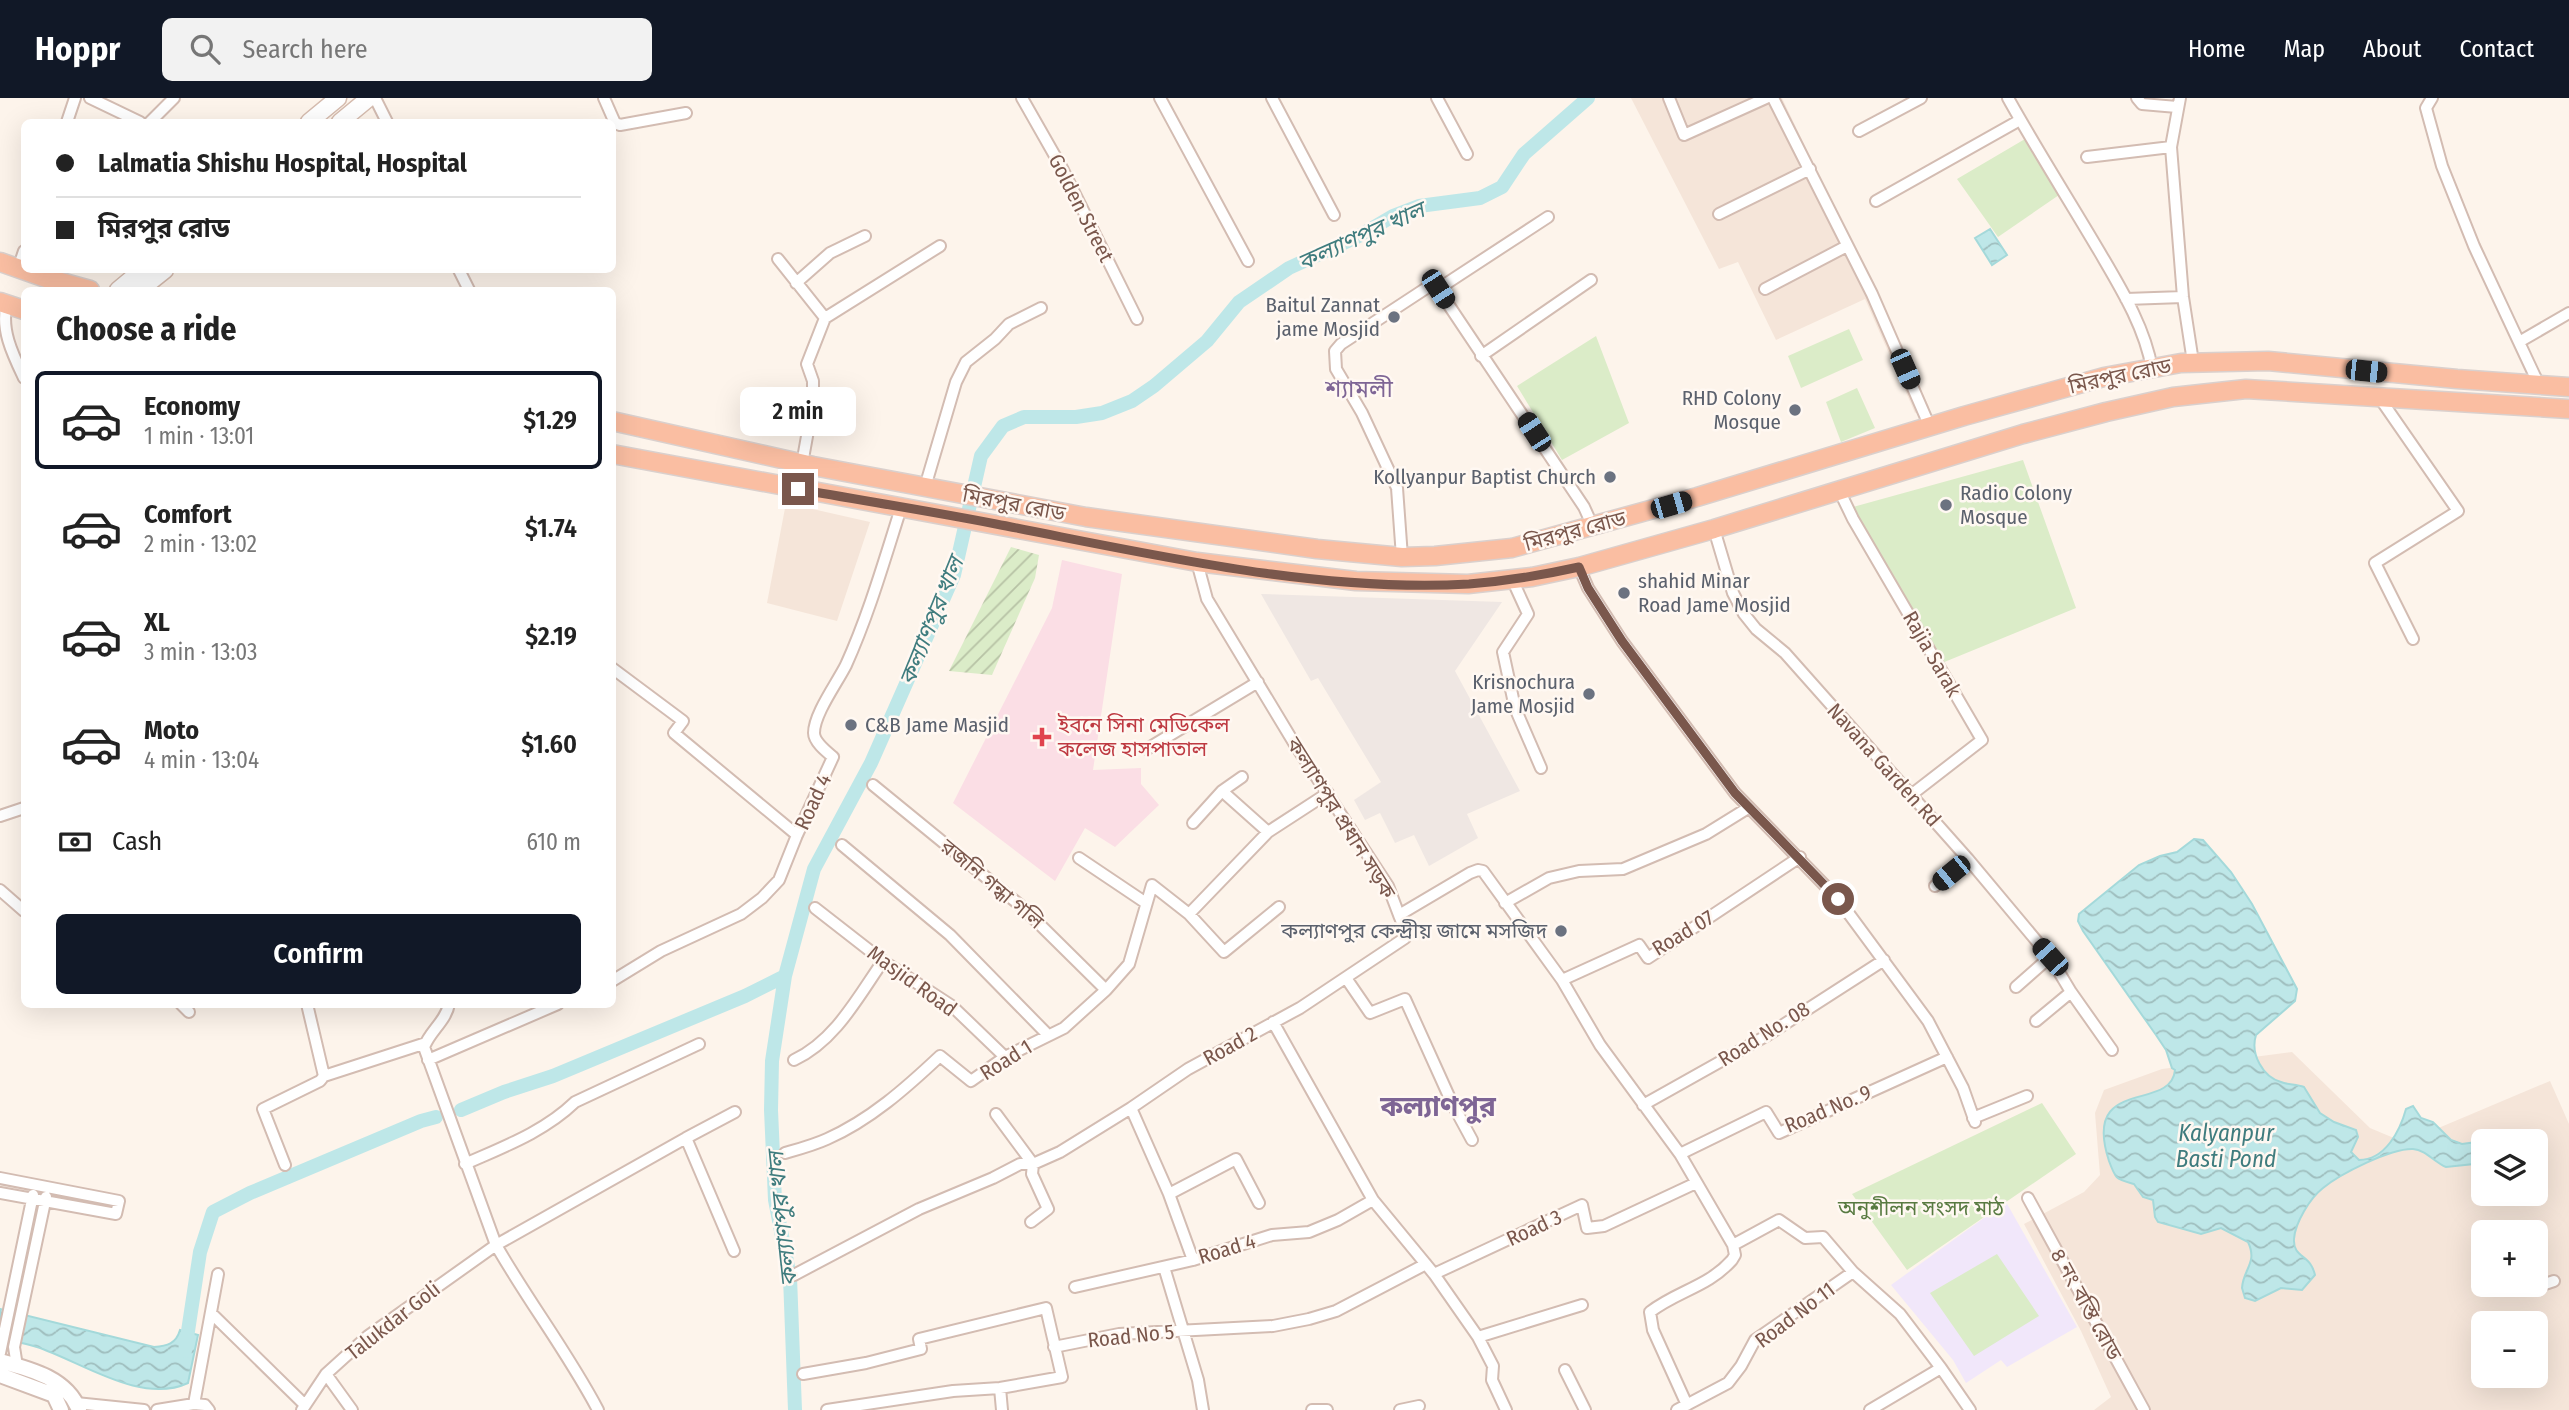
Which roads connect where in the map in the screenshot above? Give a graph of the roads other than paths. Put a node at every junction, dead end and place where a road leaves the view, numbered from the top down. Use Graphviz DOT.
graph roads {
  1 [pos="75,98"];
  2 [pos="90,98"];
  3 [pos="174,98"];
  4 [pos="338,98"];
  5 [pos="369,98"];
  6 [pos="375,98"];
  7 [pos="604,98"];
  8 [pos="1022,98"];
  9 [pos="1160,98"];
  10 [pos="1272,98"];
  11 [pos="1437,98"];
  12 [pos="1669,98"];
  13 [pos="1766,98"];
  14 [pos="1773,98"];
  15 [pos="1921,98"];
  16 [pos="2008,98"];
  17 [pos="2137,98"];
  18 [pos="2432,98"];
  19 [pos="2178,102"];
  20 [pos="686,113"];
  21 [pos="68,119"];
  22 [pos="135,119"];
  23 [pos="153,119"];
  24 [pos="313,119"];
  25 [pos="344,119"];
  26 [pos="386,119"];
  27 [pos="614,119"];
  28 [pos="2020,120"];
  29 [pos="616,123"];
  30 [pos="1858,131"];
  31 [pos="2171,147"];
  32 [pos="1467,153"];
  33 [pos="2087,157"];
  34 [pos="1810,169"];
  35 [pos="1876,201"];
  36 [pos="1719,214"];
  37 [pos="1334,215"];
  38 [pos="1548,217"];
  39 [pos="865,236"];
  40 [pos="940,246"];
  41 [pos="1847,246"];
  42 [pos="778,259"];
  43 [pos="21,260"];
  44 [pos="1248,261"];
  45 [pos="0,262"];
  46 [pos="18,269"];
  47 [pos="21,270"];
  48 [pos="32,273"];
  49 [pos="138,273"];
  50 [pos="161,273"];
  51 [pos="1591,280"];
  52 [pos="796,283"];
  53 [pos="80,287"];
  54 [pos="122,287"];
  55 [pos="144,287"];
  56 [pos="1438,289"];
  57 [pos="1765,289"];
  58 [pos="2183,297"];
  59 [pos="2126,299"];
  60 [pos="4,303"];
  61 [pos="1041,308"];
  62 [pos="21,309"];
  63 [pos="2569,313"];
  64 [pos="825,318"];
  65 [pos="1137,319"];
  66 [pos="2519,342"];
  67 [pos="1481,356"];
  68 [pos="2193,362"];
  69 [pos="2152,369"];
  70 [pos="21,370"];
  71 [pos="2539,385"];
  72 [pos="2569,387"];
  73 [pos="2379,397"];
  74 [pos="2156,401"];
  75 [pos="2569,408"];
  76 [pos="616,422"];
  77 [pos="1930,427"];
  78 [pos="616,455"];
  79 [pos="802,464"];
  80 [pos="934,488"];
  81 [pos="1839,490"];
  82 [pos="901,508"];
  83 [pos="1593,527"];
  84 [pos="1714,529"];
  85 [pos="1402,557"];
  86 [pos="1197,562"];
  87 [pos="1579,567"];
  88 [pos="1512,579"];
  89 [pos="2413,639"];
  90 [pos="616,671"];
  91 [pos="1258,682"];
  92 [pos="1147,749"];
  93 [pos="1541,768"];
  94 [pos="1242,777"];
  95 [pos="873,785"];
  96 [pos="1222,790"];
  97 [pos="1328,793"];
  98 [pos="1911,795"];
  99 [pos="1748,808"];
  100 [pos="21,809"];
  101 [pos="0,816"];
  102 [pos="1193,823"];
  103 [pos="1268,832"];
  104 [pos="797,835"];
  105 [pos="842,845"];
  106 [pos="1800,857"];
  107 [pos="1079,858"];
  108 [pos="1968,859"];
  109 [pos="1935,886"];
  110 [pos="0,890"];
  111 [pos="1147,901"];
  112 [pos="1505,903"];
  113 [pos="1279,907"];
  114 [pos="21,908"];
  115 [pos="815,908"];
  116 [pos="1189,914"];
  117 [pos="1399,915"];
  118 [pos="2050,957"];
  119 [pos="1884,960"];
  120 [pos="883,961"];
  121 [pos="1346,978"];
  122 [pos="616,979"];
  123 [pos="1562,980"];
  124 [pos="2016,987"];
  125 [pos="1105,990"];
  126 [pos="2071,992"];
  127 [pos="308,1008"];
  128 [pos="448,1008"];
  129 [pos="549,1008"];
  130 [pos="2036,1021"];
  131 [pos="1273,1022"];
  132 [pos="1048,1035"];
  133 [pos="426,1043"];
  134 [pos="699,1044"];
  135 [pos="2112,1050"];
  136 [pos="1005,1057"];
  137 [pos="1947,1057"];
  138 [pos="428,1060"];
  139 [pos="794,1060"];
  140 [pos="324,1076"];
  141 [pos="2027,1096"];
  142 [pos="1643,1105"];
  143 [pos="1131,1108"];
  144 [pos="735,1112"];
  145 [pos="996,1114"];
  146 [pos="686,1138"];
  147 [pos="1472,1140"];
  148 [pos="785,1153"];
  149 [pos="1680,1154"];
  150 [pos="465,1164"];
  151 [pos="1034,1164"];
  152 [pos="285,1165"];
  153 [pos="0,1178"];
  154 [pos="1696,1183"];
  155 [pos="35,1186"];
  156 [pos="48,1188"];
  157 [pos="0,1193"];
  158 [pos="1169,1194"];
  159 [pos="2028,1198"];
  160 [pos="32,1199"];
  161 [pos="1373,1200"];
  162 [pos="45,1202"];
  163 [pos="1259,1203"];
  164 [pos="1031,1222"];
  165 [pos="496,1245"];
  166 [pos="1733,1245"];
  167 [pos="734,1251"];
  168 [pos="1193,1260"];
  169 [pos="1426,1265"];
  170 [pos="1164,1266"];
  171 [pos="1853,1272"];
  172 [pos="218,1274"];
  173 [pos="1434,1274"];
  174 [pos="794,1275"];
  175 [pos="1075,1287"];
  176 [pos="1582,1305"];
  177 [pos="211,1313"];
  178 [pos="1185,1331"];
  179 [pos="1478,1337"];
  180 [pos="6,1347"];
  181 [pos="1054,1347"];
  182 [pos="0,1361"];
  183 [pos="16,1366"];
  184 [pos="1941,1368"];
  185 [pos="1565,1370"];
  186 [pos="326,1374"];
  187 [pos="803,1374"];
  188 [pos="0,1375"];
  189 [pos="1000,1388"];
  190 [pos="58,1390"];
  191 [pos="194,1404"];
  192 [pos="77,1406"];
  193 [pos="1419,1406"];
  194 [pos="304,1408"];
  195 [pos="1682,1408"];
  196 [pos="61,1410"];
  197 [pos="144,1410"];
  198 [pos="157,1410"];
  199 [pos="209,1410"];
  200 [pos="352,1410"];
  201 [pos="598,1410"];
  202 [pos="827,1410"];
  203 [pos="1002,1410"];
  204 [pos="1203,1410"];
  205 [pos="1312,1410"];
  206 [pos="1327,1410"];
  207 [pos="1400,1410"];
  208 [pos="1506,1410"];
  209 [pos="1585,1410"];
  210 [pos="1870,1410"];
  211 [pos="1970,1410"];
  212 [pos="2144,1410"];
  1 -- 21 [label="street"];
  2 -- 22 [label="street"];
  3 -- 23 [label="street"];
  4 -- 24 [label="main road"];
  5 -- 25 [label="main road"];
  6 -- 26 [label="street"];
  7 -- 27 [label="street"];
  8 -- 65 [label="street, Golden Street"];
  9 -- 44 [label="street"];
  10 -- 37 [label="street"];
  11 -- 32 [label="street"];
  12 -- 13 [label="street"];
  14 -- 34 [label="street"];
  15 -- 30 [label="street"];
  16 -- 28 [label="street"];
  17 -- 19 [label="street"];
  18 -- 66 [label="street"];
  19 -- 31 [label="street"];
  20 -- 29 [label="street"];
  28 -- 35 [label="street"];
  28 -- 59 [label="street"];
  31 -- 33 [label="street"];
  31 -- 58 [label="street"];
  34 -- 36 [label="street"];
  34 -- 41 [label="street"];
  38 -- 56 [label="street"];
  39 -- 52 [label="street"];
  40 -- 64 [label="street"];
  41 -- 57 [label="street"];
  41 -- 77 [label="street"];
  42 -- 52 [label="street"];
  43 -- 46 [label="street"];
  45 -- 46 [label="highway"];
  46 -- 47 [label="highway"];
  48 -- 53 [label="highway"];
  49 -- 54 [label="main road"];
  50 -- 55 [label="main road"];
  51 -- 67 [label="street"];
  52 -- 64 [label="street"];
  56 -- 67 [label="street"];
  56 -- 85 [label="street"];
  58 -- 59 [label="street"];
  58 -- 68 [label="street"];
  59 -- 69 [label="street"];
  60 -- 62 [label="highway"];
  60 -- 70 [label="street"];
  61 -- 80 [label="street"];
  63 -- 66 [label="street"];
  64 -- 79 [label="street"];
  66 -- 71 [label="street"];
  67 -- 83 [label="street"];
  68 -- 69 [label="highway, মিরপুর রোড"];
  68 -- 71 [label="highway, মিরপুর রোড"];
  69 -- 74 [label="highway"];
  69 -- 77 [label="highway, মিরপুর রোড"];
  71 -- 72 [label="highway, মিরপুর রোড"];
  73 -- 74 [label="highway, মিরপুর রোড"];
  73 -- 75 [label="highway, মিরপুর রোড"];
  73 -- 89 [label="street"];
  74 -- 81 [label="highway, মিরপুর রোড"];
  76 -- 79 [label="highway, মিরপুর রোড"];
  77 -- 83 [label="highway, মিরপুর রোড"];
  78 -- 82 [label="highway, মিরপুর রোড"];
  79 -- 80 [label="highway, মিরপুর রোড"];
  80 -- 85 [label="highway, মিরপুর রোড"];
  81 -- 84 [label="highway, মিরপুর রোড"];
  81 -- 98 [label="street, Rajia Sarak"];
  82 -- 86 [label="highway, মিরপুর রোড"];
  82 -- 104 [label="street, Road 4"];
  83 -- 85 [label="highway, মিরপুর রোড"];
  84 -- 87 [label="highway, মিরপুর রোড"];
  84 -- 98 [label="street, Navana Garden Rd"];
  86 -- 88 [label="highway, মিরপুর রোড"];
  86 -- 91 [label="street, কল্যাণপুর প্রধান সড়ক"];
  87 -- 88 [label="highway, মিরপুর রোড"];
  87 -- 99 [label="street"];
  88 -- 93 [label="street"];
  90 -- 104 [label="street"];
  91 -- 92 [label="street"];
  91 -- 97 [label="street, কল্যাণপুর প্রধান সড়ক"];
  94 -- 96 [label="street"];
  95 -- 125 [label="street, রজনি গন্ধা গলি"];
  96 -- 102 [label="street"];
  96 -- 103 [label="street"];
  97 -- 103 [label="street"];
  97 -- 117 [label="street, কল্যাণপুর প্রধান সড়ক"];
  98 -- 108 [label="street, Navana Garden Rd"];
  99 -- 106 [label="street"];
  99 -- 112 [label="street"];
  100 -- 101 [label="street"];
  103 -- 116 [label="street"];
  104 -- 122 [label="street, Road 4"];
  105 -- 132 [label="street"];
  106 -- 119 [label="street"];
  106 -- 123 [label="street, Road 07"];
  107 -- 111 [label="street"];
  108 -- 109 [label="street"];
  108 -- 118 [label="street, Navana Garden Rd"];
  110 -- 114 [label="street"];
  111 -- 116 [label="street"];
  111 -- 125 [label="street, Road 1"];
  112 -- 117 [label="street, কল্যাণপুর প্রধান সড়ক"];
  112 -- 123 [label="street, কল্যাণপুর প্রধান সড়ক"];
  113 -- 116 [label="street"];
  115 -- 120 [label="street, Masjid Road"];
  117 -- 121 [label="street, Road 2"];
  118 -- 124 [label="street"];
  118 -- 126 [label="street, Navana Garden Rd"];
  119 -- 137 [label="street"];
  119 -- 142 [label="street, Road No. 08"];
  120 -- 136 [label="street, Masjid Road"];
  120 -- 139 [label="street"];
  121 -- 131 [label="street, Road 2"];
  121 -- 147 [label="street"];
  123 -- 142 [label="street, কল্যাণপুর প্রধান সড়ক"];
  125 -- 132 [label="street, Road 1"];
  126 -- 130 [label="street"];
  126 -- 135 [label="street, Navana Garden Rd"];
  127 -- 140 [label="street"];
  128 -- 133 [label="street"];
  129 -- 138 [label="street"];
  131 -- 143 [label="street, Road 2"];
  131 -- 161 [label="street"];
  132 -- 136 [label="street, Road 1"];
  133 -- 138 [label="street"];
  133 -- 140 [label="street"];
  134 -- 150 [label="street"];
  136 -- 148 [label="street, Road 1"];
  137 -- 141 [label="street"];
  137 -- 149 [label="street, Road No. 9"];
  138 -- 150 [label="street"];
  140 -- 152 [label="street"];
  142 -- 149 [label="street, কল্যাণপুর প্রধান সড়ক"];
  143 -- 151 [label="street, Road 2"];
  143 -- 158 [label="street"];
  144 -- 146 [label="street, Talukdar Goli"];
  145 -- 151 [label="street"];
  146 -- 165 [label="street, Talukdar Goli"];
  146 -- 167 [label="street"];
  149 -- 154 [label="street, কল্যাণপুর প্রধান সড়ক"];
  150 -- 165 [label="street"];
  151 -- 164 [label="street"];
  151 -- 174 [label="street, Road 2"];
  153 -- 155 [label="street"];
  154 -- 166 [label="street, কল্যাণপুর প্রধান সড়ক"];
  154 -- 173 [label="street, Road 3"];
  155 -- 156 [label="street"];
  155 -- 160 [label="street"];
  156 -- 162 [label="street"];
  156 -- 162 [label="street"];
  157 -- 160 [label="street"];
  158 -- 163 [label="street"];
  158 -- 168 [label="street"];
  159 -- 212 [label="street, ৪ নং বস্তি রোড"];
  160 -- 162 [label="street"];
  160 -- 180 [label="street"];
  161 -- 168 [label="street, Road 4"];
  161 -- 169 [label="street"];
  162 -- 180 [label="street"];
  165 -- 186 [label="street, Talukdar Goli"];
  165 -- 201 [label="street"];
  166 -- 171 [label="street"];
  166 -- 195 [label="street"];
  168 -- 170 [label="street, Road 4"];
  169 -- 173 [label="street"];
  169 -- 178 [label="street"];
  170 -- 175 [label="street, Road 4"];
  170 -- 178 [label="street, Road No 5"];
  171 -- 184 [label="street"];
  171 -- 195 [label="street, Road No 11"];
  172 -- 177 [label="street"];
  173 -- 179 [label="street"];
  176 -- 179 [label="street"];
  177 -- 191 [label="street"];
  177 -- 194 [label="street"];
  178 -- 181 [label="street, Road No 5"];
  178 -- 204 [label="street"];
  179 -- 208 [label="street"];
  180 -- 183 [label="street"];
  181 -- 187 [label="street"];
  181 -- 189 [label="street"];
  182 -- 183 [label="street"];
  183 -- 190 [label="street"];
  184 -- 210 [label="street"];
  184 -- 211 [label="street"];
  185 -- 209 [label="street"];
  186 -- 194 [label="street, Talukdar Goli"];
  186 -- 200 [label="street"];
  188 -- 190 [label="street"];
  189 -- 202 [label="street"];
  189 -- 203 [label="street"];
  190 -- 192 [label="street"];
  190 -- 196 [label="street"];
  191 -- 198 [label="street"];
  191 -- 199 [label="street"];
  192 -- 197 [label="street"];
  193 -- 207 [label="street"];
  205 -- 206 [label="street"];
}
